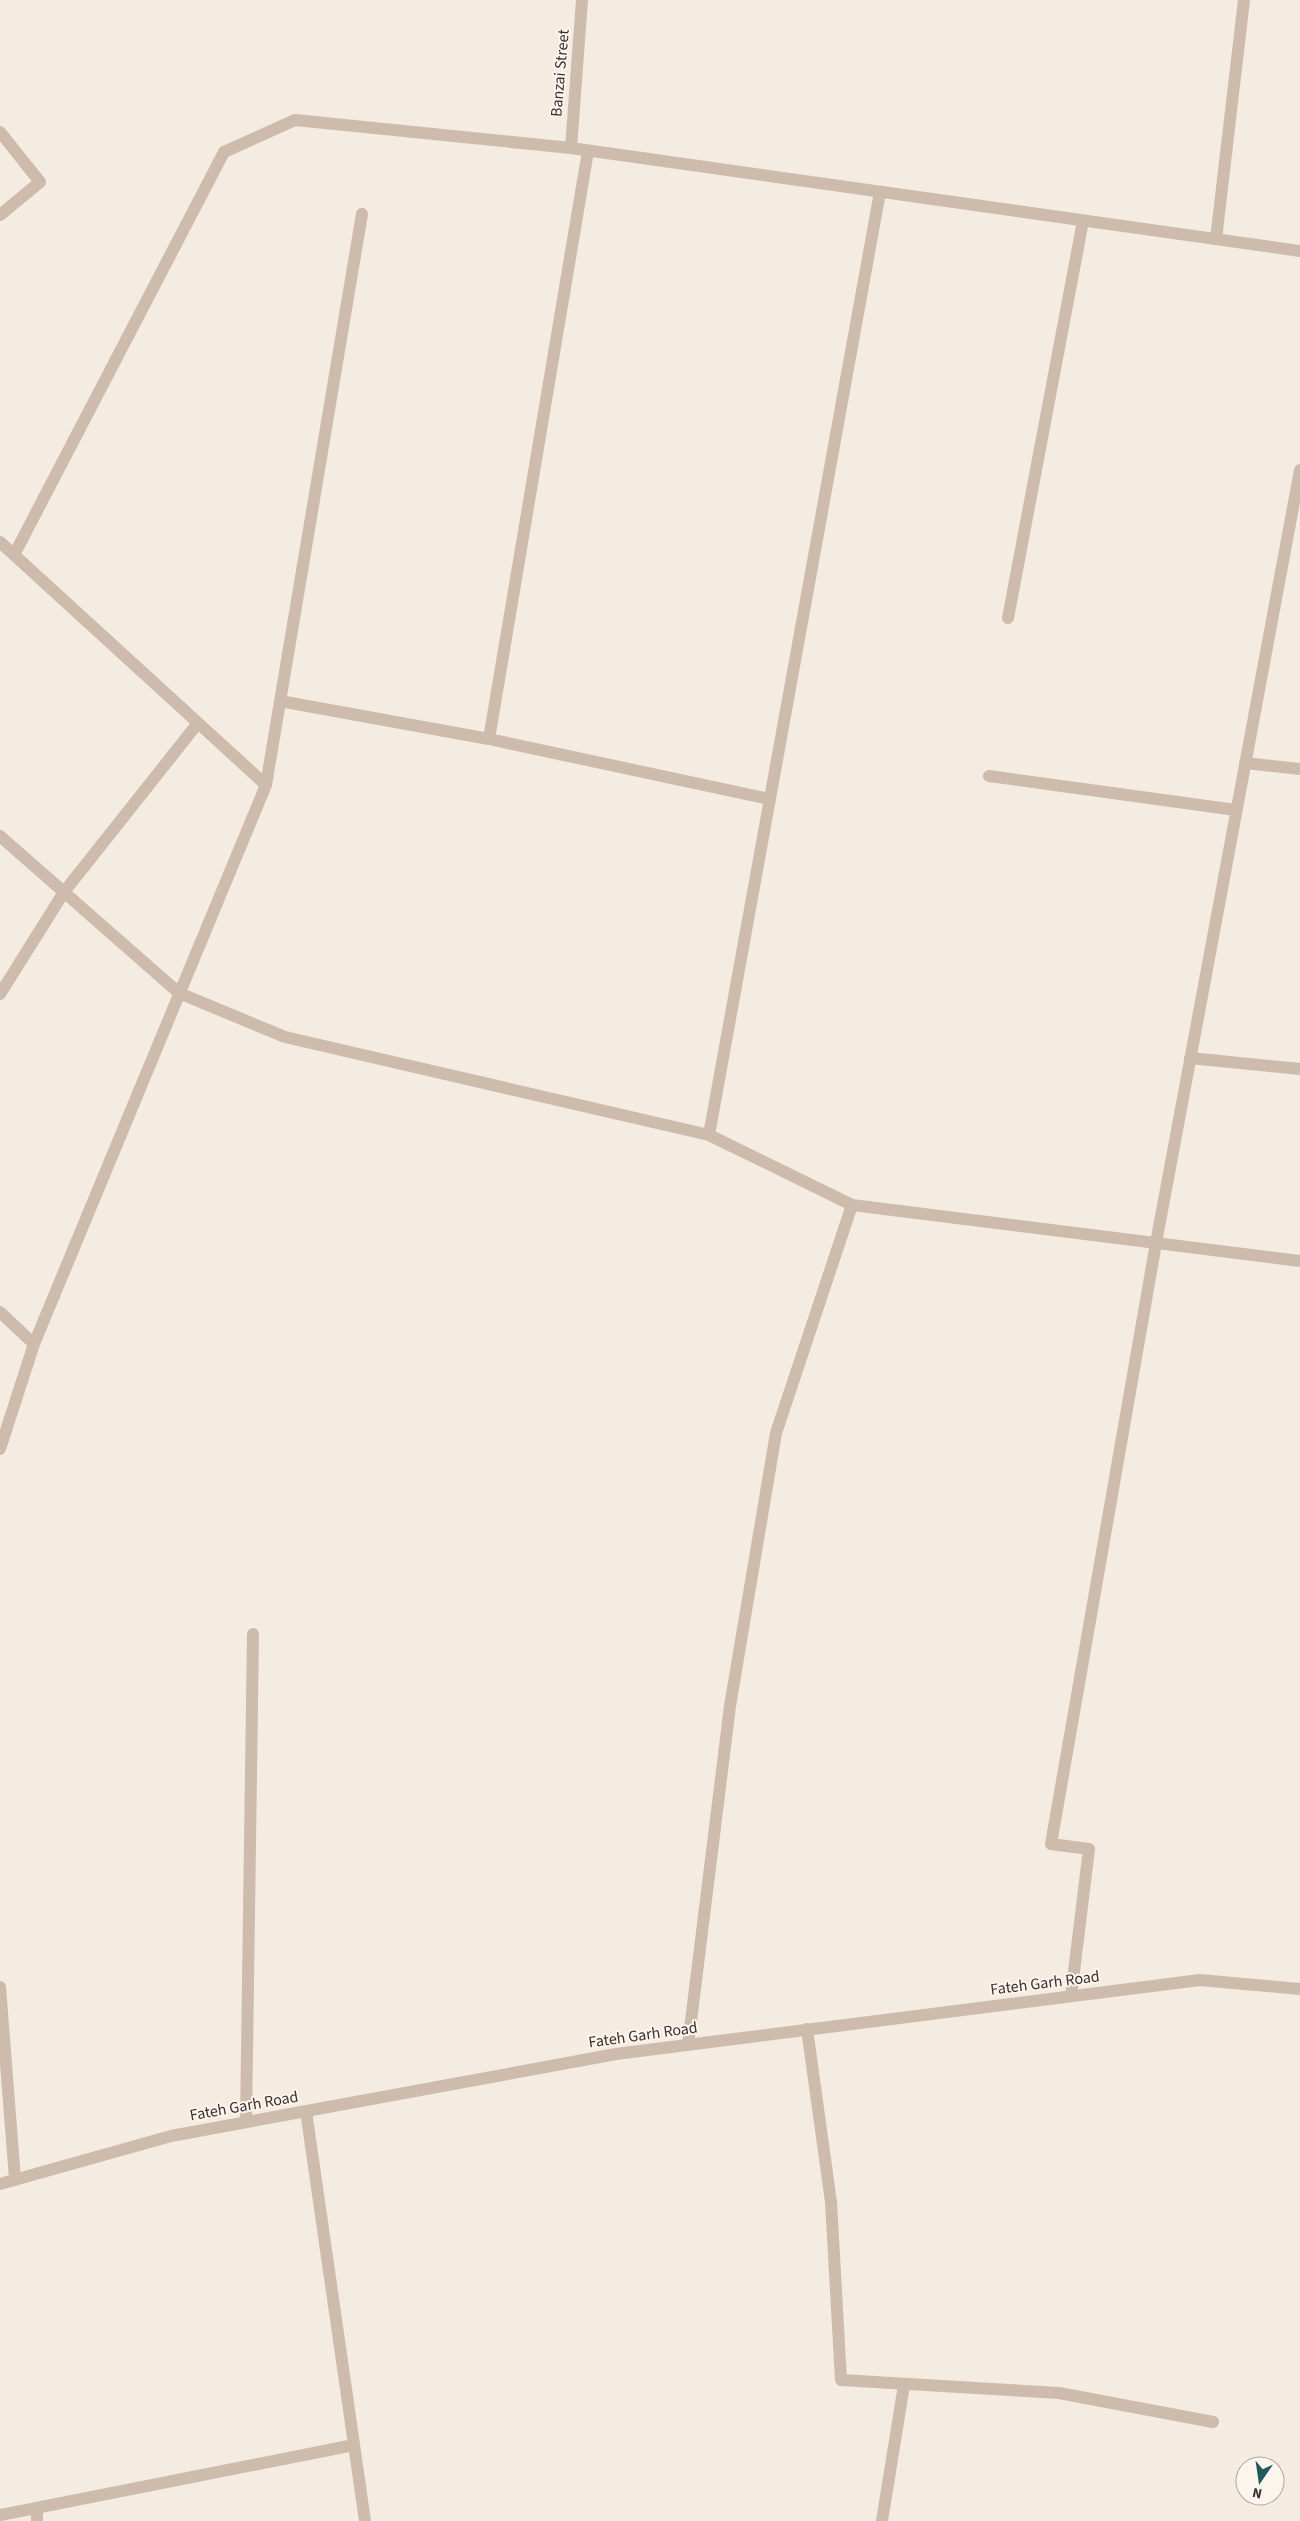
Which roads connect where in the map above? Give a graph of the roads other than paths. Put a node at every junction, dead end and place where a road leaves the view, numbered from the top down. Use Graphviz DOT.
graph roads {
  1 [pos="582,0"];
  2 [pos="1244,0"];
  3 [pos="0,132"];
  4 [pos="571,148"];
  5 [pos="588,150"];
  6 [pos="880,192"];
  7 [pos="362,214"];
  8 [pos="0,215"];
  9 [pos="1083,221"];
  10 [pos="1216,239"];
  11 [pos="1300,251"];
  12 [pos="1300,470"];
  13 [pos="0,542"];
  14 [pos="14,555"];
  15 [pos="1008,618"];
  16 [pos="280,701"];
  17 [pos="198,723"];
  18 [pos="489,739"];
  19 [pos="1245,763"];
  20 [pos="1300,768"];
  21 [pos="989,776"];
  22 [pos="266,785"];
  23 [pos="769,799"];
  24 [pos="1236,810"];
  25 [pos="0,836"];
  26 [pos="64,892"];
  27 [pos="179,993"];
  28 [pos="0,994"];
  29 [pos="1190,1058"];
  30 [pos="1300,1069"];
  31 [pos="708,1135"];
  32 [pos="852,1205"];
  33 [pos="1156,1243"];
  34 [pos="1300,1261"];
  35 [pos="0,1312"];
  36 [pos="34,1344"];
  37 [pos="0,1449"];
  38 [pos="253,1634"];
  39 [pos="0,1987"];
  40 [pos="1300,1989"];
  41 [pos="1071,1996"];
  42 [pos="807,2029"];
  43 [pos="688,2044"];
  44 [pos="306,2111"];
  45 [pos="246,2122"];
  46 [pos="15,2180"];
  47 [pos="0,2184"];
  48 [pos="904,2385"];
  49 [pos="1212,2422"];
  50 [pos="354,2445"];
  51 [pos="0,2515"];
  52 [pos="37,2515"];
  53 [pos="365,2521"];
  54 [pos="882,2521"];
  1 -- 4 [label="street, Banzai Street"];
  2 -- 10 [label="street"];
  3 -- 8 [label="street"];
  4 -- 5 [label="street"];
  4 -- 14 [label="street"];
  5 -- 6 [label="street"];
  5 -- 18 [label="street"];
  6 -- 9 [label="street"];
  6 -- 23 [label="street"];
  7 -- 16 [label="street"];
  9 -- 10 [label="street"];
  9 -- 15 [label="street"];
  10 -- 11 [label="street"];
  12 -- 19 [label="street"];
  13 -- 14 [label="street"];
  14 -- 17 [label="street"];
  16 -- 18 [label="street"];
  16 -- 22 [label="street"];
  17 -- 22 [label="street"];
  17 -- 26 [label="street"];
  18 -- 23 [label="street"];
  19 -- 20 [label="street"];
  19 -- 24 [label="street"];
  21 -- 24 [label="street"];
  22 -- 27 [label="street"];
  23 -- 31 [label="street"];
  24 -- 29 [label="street"];
  25 -- 26 [label="street"];
  26 -- 27 [label="street"];
  26 -- 28 [label="street"];
  27 -- 31 [label="street"];
  27 -- 36 [label="street"];
  29 -- 30 [label="street"];
  29 -- 33 [label="street"];
  31 -- 32 [label="street"];
  32 -- 33 [label="street"];
  32 -- 43 [label="street"];
  33 -- 34 [label="street"];
  33 -- 41 [label="street"];
  35 -- 36 [label="street"];
  36 -- 37 [label="street"];
  38 -- 45 [label="street"];
  39 -- 46 [label="street"];
  40 -- 41 [label="street, Fateh Garh Road"];
  41 -- 42 [label="street, Fateh Garh Road"];
  42 -- 43 [label="street, Fateh Garh Road"];
  42 -- 48 [label="street"];
  43 -- 44 [label="street, Fateh Garh Road"];
  44 -- 45 [label="street, Fateh Garh Road"];
  44 -- 50 [label="street"];
  45 -- 46 [label="street, Fateh Garh Road"];
  46 -- 47 [label="street, Fateh Garh Road"];
  48 -- 49 [label="street"];
  48 -- 54 [label="street"];
  50 -- 52 [label="street"];
  50 -- 53 [label="street"];
  51 -- 52 [label="street"];
}
